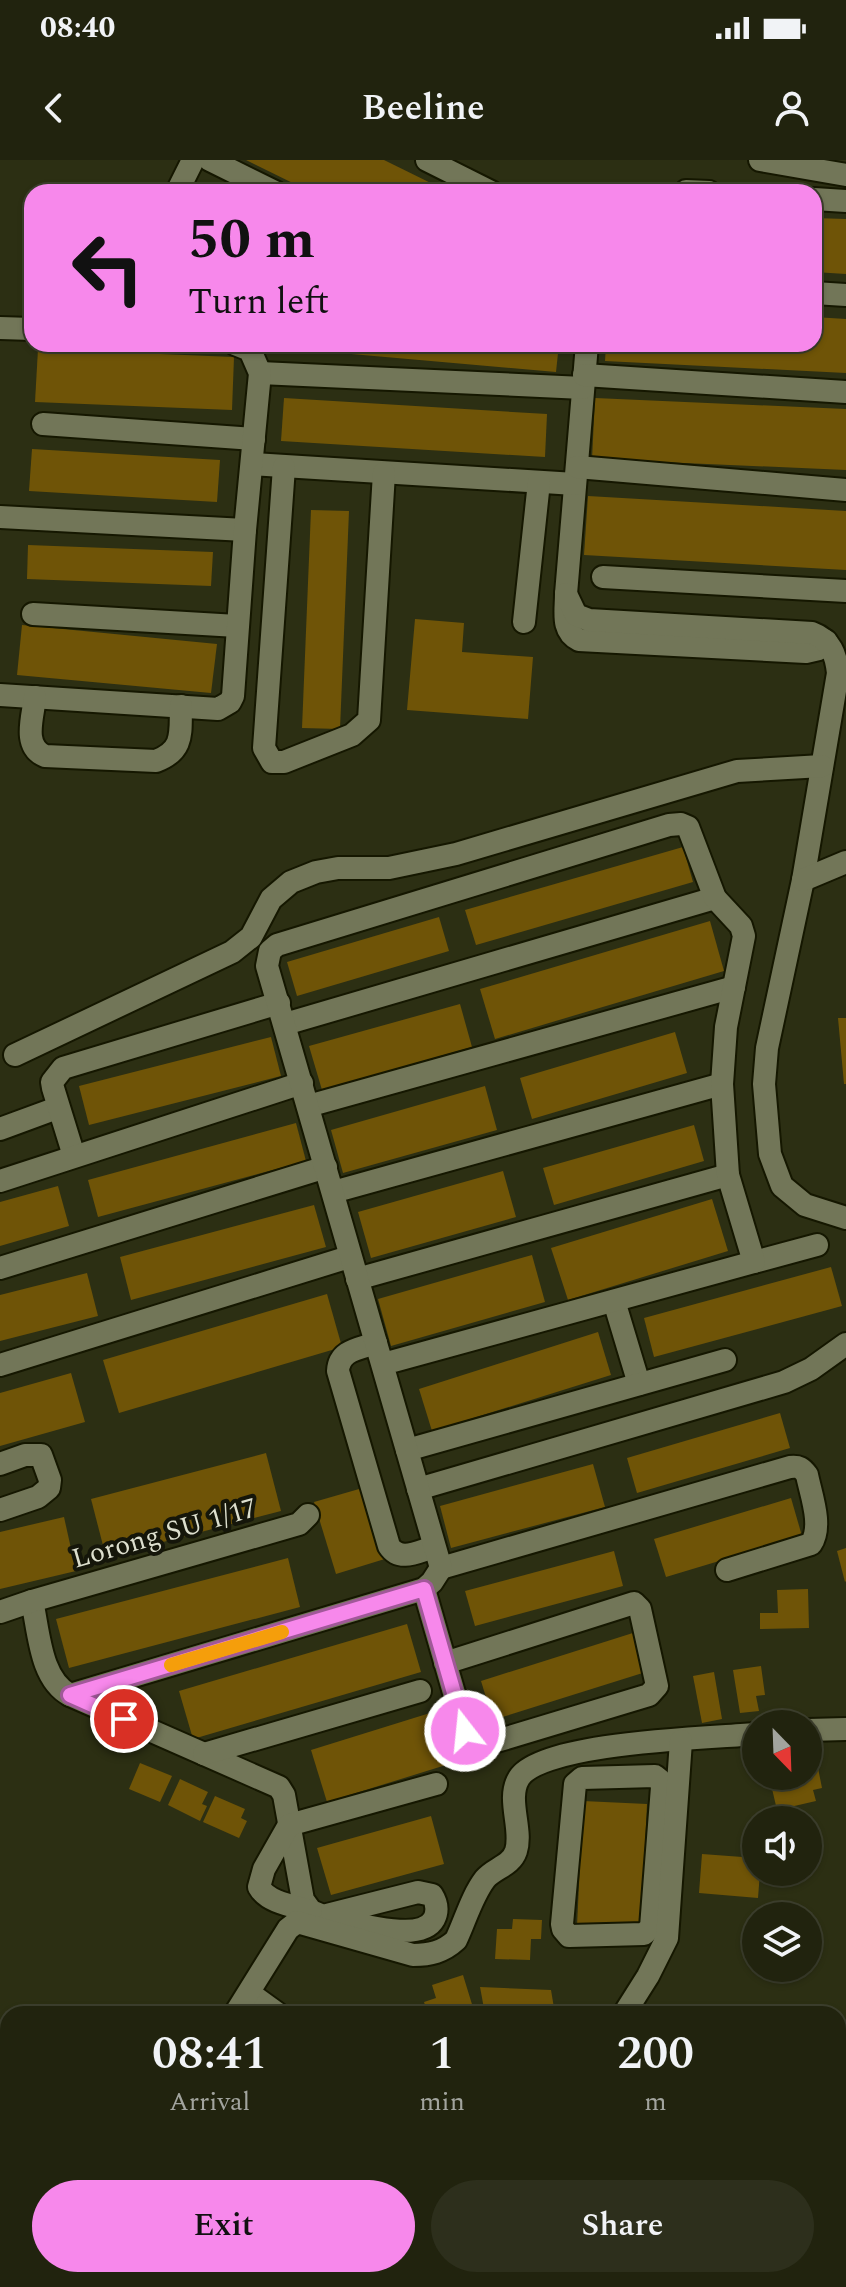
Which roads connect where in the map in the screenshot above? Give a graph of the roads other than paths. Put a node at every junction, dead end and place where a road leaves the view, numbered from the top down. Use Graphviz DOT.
graph roads {
  1 [pos="193,160"];
  2 [pos="210,160"];
  3 [pos="427,160"];
  4 [pos="760,160"];
  5 [pos="846,175"];
  6 [pos="181,184"];
  7 [pos="259,184"];
  8 [pos="475,184"];
  9 [pos="822,200"];
  10 [pos="846,201"];
  11 [pos="822,294"];
  12 [pos="846,295"];
  13 [pos="0,328"];
  14 [pos="24,329"];
  15 [pos="251,352"];
  16 [pos="586,352"];
  17 [pos="260,373"];
  18 [pos="584,381"];
  19 [pos="846,392"];
  20 [pos="43,424"];
  21 [pos="254,439"];
  22 [pos="252,464"];
  23 [pos="284,467"];
  24 [pos="384,473"];
  25 [pos="576,475"];
  26 [pos="539,482"];
  27 [pos="846,490"];
  28 [pos="0,517"];
  29 [pos="245,530"];
  30 [pos="603,577"];
  31 [pos="846,591"];
  32 [pos="33,614"];
  33 [pos="524,622"];
  34 [pos="237,626"];
  35 [pos="836,646"];
  36 [pos="0,695"];
  37 [pos="35,697"];
  38 [pos="181,706"];
  39 [pos="822,766"];
  40 [pos="846,862"];
  41 [pos="803,880"];
  42 [pos="715,898"];
  43 [pos="734,987"];
  44 [pos="282,1013"];
  45 [pos="15,1055"];
  46 [pos="302,1083"];
  47 [pos="722,1084"];
  48 [pos="308,1106"];
  49 [pos="57,1108"];
  50 [pos="0,1129"];
  51 [pos="74,1156"];
  52 [pos="326,1167"];
  53 [pos="728,1175"];
  54 [pos="0,1181"];
  55 [pos="333,1192"];
  56 [pos="846,1218"];
  57 [pos="817,1245"];
  58 [pos="349,1257"];
  59 [pos="754,1262"];
  60 [pos="0,1268"];
  61 [pos="357,1279"];
  62 [pos="614,1301"];
  63 [pos="846,1344"];
  64 [pos="380,1353"];
  65 [pos="725,1360"];
  66 [pos="0,1365"];
  67 [pos="639,1384"];
  68 [pos="407,1450"];
  69 [pos="0,1464"];
  70 [pos="418,1489"];
  71 [pos="0,1510"];
  72 [pos="308,1515"];
  73 [pos="438,1557"];
  74 [pos="727,1570"];
  75 [pos="424,1589"];
  76 [pos="32,1601"];
  77 [pos="0,1612"];
  78 [pos="445,1663"];
  79 [pos="420,1691"];
  80 [pos="70,1695"];
  81 [pos="846,1729"];
  82 [pos="822,1730"];
  83 [pos="742,1735"];
  84 [pos="681,1741"];
  85 [pos="204,1754"];
  86 [pos="671,1783"];
  87 [pos="436,1784"];
  88 [pos="289,1825"];
  89 [pos="249,1993"];
  90 [pos="240,2006"];
  91 [pos="267,2006"];
  92 [pos="629,2006"];
  1 -- 6 [label="street"];
  2 -- 7 [label="street"];
  3 -- 8 [label="street"];
  4 -- 5 [label="street"];
  9 -- 10 [label="street"];
  11 -- 12 [label="street"];
  13 -- 14 [label="street"];
  15 -- 17 [label="street"];
  16 -- 18 [label="street"];
  17 -- 18 [label="street"];
  17 -- 21 [label="street"];
  18 -- 19 [label="street"];
  18 -- 25 [label="street"];
  20 -- 21 [label="street"];
  21 -- 22 [label="street"];
  22 -- 23 [label="street"];
  22 -- 29 [label="street"];
  23 -- 24 [label="street"];
  23 -- 24 [label="street"];
  24 -- 26 [label="street"];
  25 -- 26 [label="street"];
  25 -- 27 [label="street"];
  25 -- 35 [label="street"];
  26 -- 33 [label="street"];
  28 -- 29 [label="street"];
  29 -- 34 [label="street"];
  30 -- 31 [label="street"];
  32 -- 34 [label="street"];
  34 -- 38 [label="street"];
  35 -- 39 [label="street"];
  36 -- 37 [label="street"];
  37 -- 38 [label="street"];
  37 -- 38 [label="street"];
  39 -- 41 [label="street"];
  39 -- 45 [label="street"];
  40 -- 41 [label="street"];
  41 -- 56 [label="street"];
  42 -- 43 [label="street"];
  42 -- 44 [label="street"];
  42 -- 44 [label="street"];
  43 -- 47 [label="street"];
  43 -- 48 [label="street"];
  44 -- 46 [label="street"];
  44 -- 49 [label="street"];
  46 -- 48 [label="street"];
  46 -- 51 [label="street"];
  47 -- 53 [label="street"];
  47 -- 55 [label="street"];
  48 -- 52 [label="street"];
  49 -- 50 [label="street"];
  49 -- 51 [label="street"];
  51 -- 54 [label="street"];
  52 -- 55 [label="street"];
  52 -- 60 [label="street"];
  53 -- 59 [label="street"];
  53 -- 61 [label="street"];
  55 -- 58 [label="street"];
  57 -- 59 [label="street"];
  58 -- 61 [label="street"];
  58 -- 66 [label="street"];
  59 -- 62 [label="street"];
  61 -- 64 [label="street"];
  62 -- 64 [label="street"];
  62 -- 67 [label="street"];
  63 -- 70 [label="street"];
  64 -- 68 [label="street"];
  64 -- 73 [label="street"];
  65 -- 67 [label="street"];
  67 -- 68 [label="street"];
  68 -- 70 [label="street"];
  69 -- 71 [label="street"];
  70 -- 73 [label="street"];
  72 -- 76 [label="street, Lorong SU 1/17"];
  73 -- 74 [label="street"];
  73 -- 75 [label="street"];
  75 -- 78 [label="street"];
  75 -- 80 [label="street"];
  76 -- 77 [label="street, Lorong SU 1/17"];
  76 -- 80 [label="street"];
  78 -- 78 [label="street"];
  79 -- 85 [label="street"];
  80 -- 85 [label="street"];
  81 -- 82 [label="street"];
  83 -- 84 [label="street"];
  84 -- 86 [label="street"];
  84 -- 89 [label="street"];
  85 -- 88 [label="street"];
  86 -- 86 [label="street"];
  86 -- 92 [label="street"];
  87 -- 88 [label="street"];
  88 -- 88 [label="street"];
  89 -- 90 [label="street"];
  89 -- 91 [label="street"];
}
